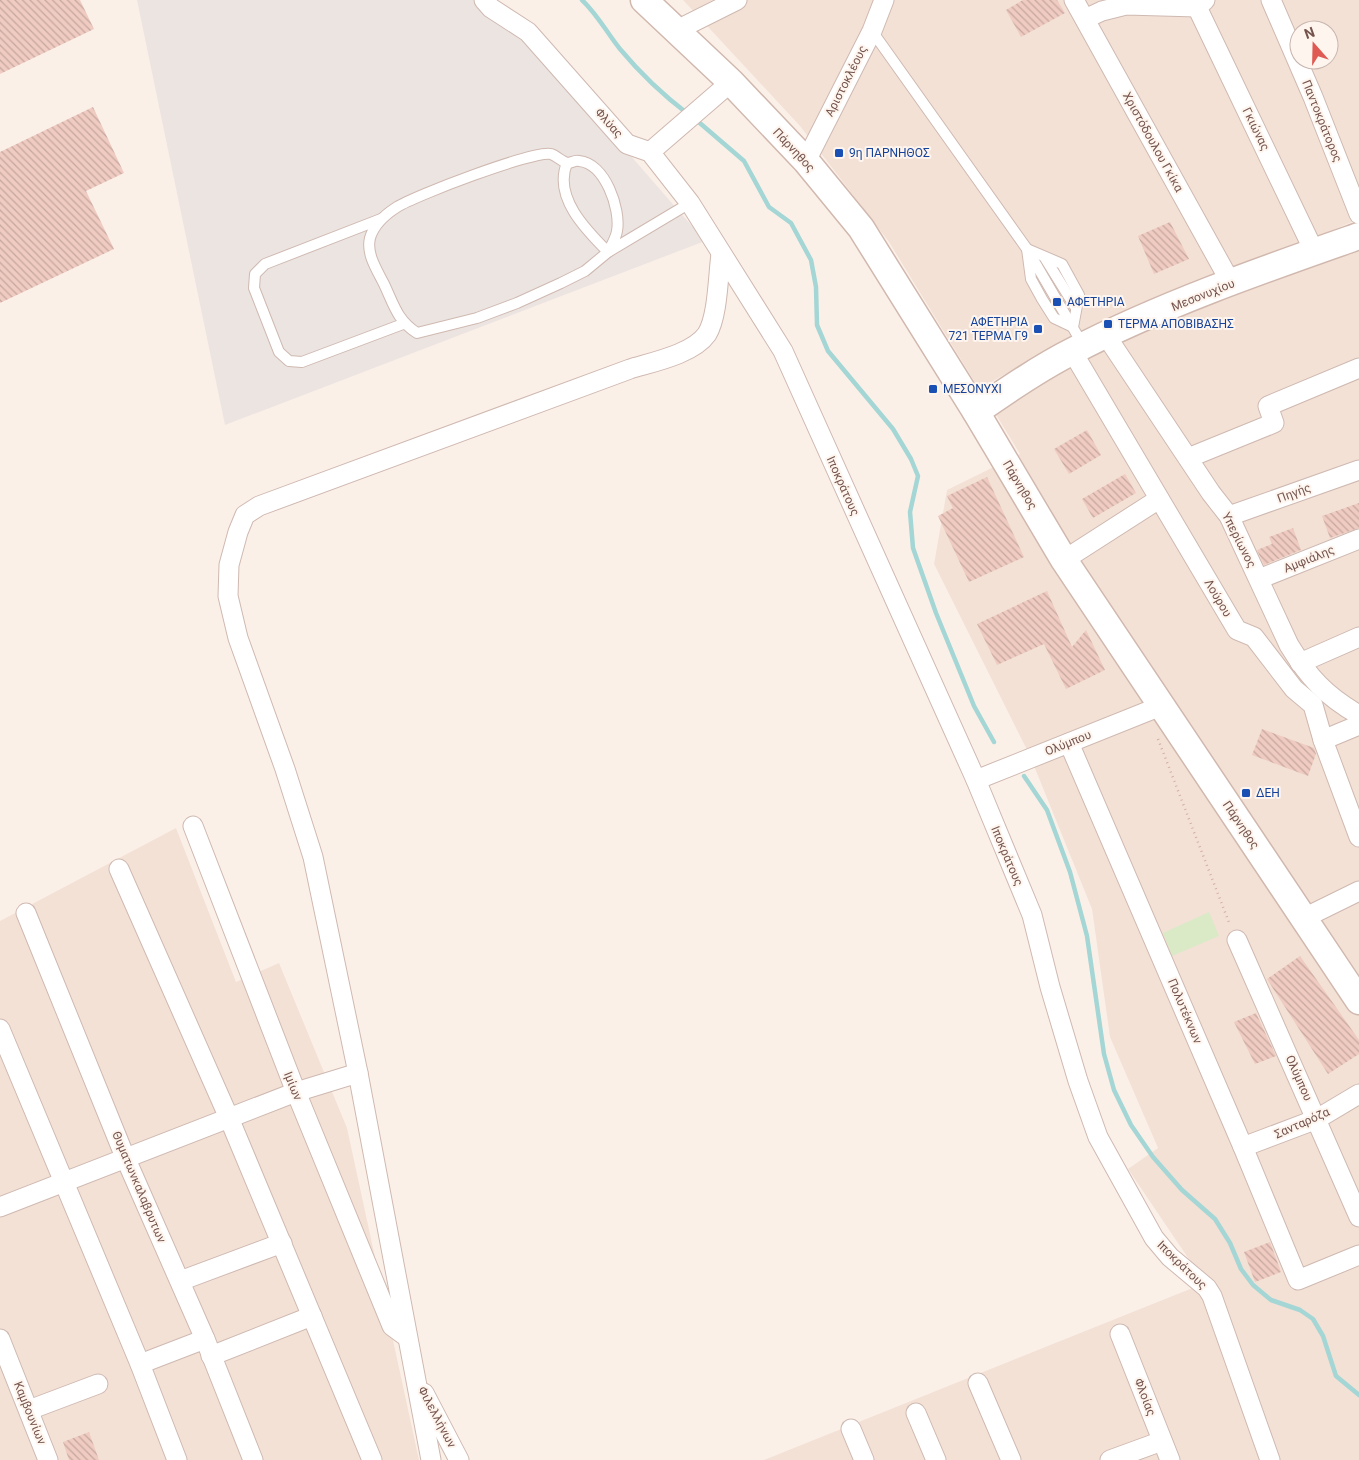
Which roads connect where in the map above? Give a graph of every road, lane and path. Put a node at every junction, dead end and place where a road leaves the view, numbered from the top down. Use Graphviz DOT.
graph roads {
  1 [pos="484,0"];
  2 [pos="644,0"];
  3 [pos="737,0"];
  4 [pos="884,0"];
  5 [pos="1074,0"];
  6 [pos="1271,0"];
  7 [pos="1201,4"];
  8 [pos="1085,19"];
  9 [pos="675,31"];
  10 [pos="872,31"];
  11 [pos="723,89"];
  12 [pos="650,152"];
  13 [pos="806,162"];
  14 [pos="567,163"];
  15 [pos="690,203"];
  16 [pos="1359,214"];
  17 [pos="381,219"];
  18 [pos="1359,236"];
  19 [pos="1027,250"];
  20 [pos="1314,251"];
  21 [pos="608,252"];
  22 [pos="720,254"];
  23 [pos="1231,283"];
  24 [pos="403,324"];
  25 [pos="1083,339"];
  26 [pos="1359,368"];
  27 [pos="976,412"];
  28 [pos="1188,458"];
  29 [pos="1359,470"];
  30 [pos="1159,499"];
  31 [pos="1229,516"];
  32 [pos="1359,539"];
  33 [pos="1064,560"];
  34 [pos="1259,579"];
  35 [pos="1359,637"];
  36 [pos="1300,664"];
  37 [pos="1154,709"];
  38 [pos="1359,715"];
  39 [pos="1359,725"];
  40 [pos="1323,740"];
  41 [pos="1069,743"];
  42 [pos="976,780"];
  43 [pos="193,826"];
  44 [pos="1359,837"];
  45 [pos="119,869"];
  46 [pos="1359,891"];
  47 [pos="26,914"];
  48 [pos="1304,918"];
  49 [pos="1237,940"];
  50 [pos="1359,1001"];
  51 [pos="0,1029"];
  52 [pos="358,1073"];
  53 [pos="296,1092"];
  54 [pos="1359,1094"];
  55 [pos="229,1118"];
  56 [pos="1317,1119"];
  57 [pos="1243,1147"];
  58 [pos="125,1157"];
  59 [pos="65,1180"];
  60 [pos="0,1207"];
  61 [pos="1359,1217"];
  62 [pos="282,1243"];
  63 [pos="1359,1255"];
  64 [pos="180,1282"];
  65 [pos="312,1316"];
  66 [pos="1120,1334"];
  67 [pos="407,1337"];
  68 [pos="0,1339"];
  69 [pos="208,1348"];
  70 [pos="140,1364"];
  71 [pos="414,1375"];
  72 [pos="978,1383"];
  73 [pos="98,1384"];
  74 [pos="29,1410"];
  75 [pos="916,1413"];
  76 [pos="851,1429"];
  77 [pos="1162,1441"];
  78 [pos="48,1460"];
  79 [pos="176,1460"];
  80 [pos="253,1460"];
  81 [pos="372,1460"];
  82 [pos="431,1460"];
  83 [pos="459,1460"];
  84 [pos="864,1460"];
  85 [pos="936,1460"];
  86 [pos="1012,1460"];
  87 [pos="1110,1460"];
  88 [pos="1170,1460"];
  89 [pos="1270,1460"];
  1 -- 12 [label="street, Φλύας"];
  2 -- 9 [label="main road, Πάρνηθος"];
  3 -- 9 [label="street"];
  4 -- 10 [label="street, Αριστοκλέους"];
  5 -- 8 [label="street, Χριστόδουλου Γκίκα"];
  6 -- 16 [label="street, Παντοκράτορος"];
  7 -- 8 [label="street, Γκιώνας"];
  7 -- 20 [label="street, Γκιώνας"];
  8 -- 23 [label="street, Χριστόδουλου Γκίκα"];
  9 -- 11 [label="main road, Πάρνηθος"];
  10 -- 13 [label="street, Αριστοκλέους"];
  10 -- 19 [label="lane"];
  11 -- 12 [label="street"];
  11 -- 13 [label="main road, Πάρνηθος"];
  12 -- 15 [label="street"];
  13 -- 27 [label="main road, Πάρνηθος"];
  14 -- 17 [label="lane"];
  14 -- 21 [label="lane"];
  14 -- 21 [label="lane"];
  15 -- 21 [label="lane"];
  15 -- 22 [label="street"];
  17 -- 24 [label="lane"];
  17 -- 24 [label="lane"];
  18 -- 20 [label="main road, Μεσονυχίου"];
  19 -- 25 [label="lane"];
  19 -- 25 [label="lane"];
  20 -- 23 [label="main road, Μεσονυχίου"];
  21 -- 24 [label="lane"];
  22 -- 42 [label="street, Ιποκράτους"];
  22 -- 52 [label="street"];
  23 -- 25 [label="main road, Μεσονυχίου"];
  25 -- 27 [label="main road, Μεσονυχίου"];
  25 -- 28 [label="street, Υπερίωνος"];
  25 -- 30 [label="street, Λούρου"];
  26 -- 28 [label="street"];
  27 -- 33 [label="main road, Πάρνηθος"];
  28 -- 31 [label="street, Υπερίωνος"];
  29 -- 31 [label="street, Πηγής"];
  30 -- 33 [label="street"];
  30 -- 40 [label="street, Λούρου"];
  31 -- 34 [label="street, Υπερίωνος"];
  32 -- 34 [label="street, Αμφιάλης"];
  33 -- 37 [label="main road, Πάρνηθος"];
  34 -- 36 [label="street, Υπερίωνος"];
  35 -- 36 [label="street"];
  36 -- 38 [label="street, Υπερίωνος"];
  37 -- 41 [label="street, Ολύμπου"];
  37 -- 48 [label="main road, Πάρνηθος"];
  37 -- 49 [label="path"];
  39 -- 40 [label="street"];
  40 -- 44 [label="street, Λούρου"];
  41 -- 42 [label="street, Ολύμπου"];
  41 -- 57 [label="street, Πολυτέκνων"];
  42 -- 89 [label="street, Ιποκράτους"];
  43 -- 53 [label="street, Ιμίων"];
  45 -- 55 [label="street"];
  46 -- 48 [label="street"];
  47 -- 58 [label="street, Θυματωνκαλαβρυτων"];
  48 -- 50 [label="main road, Πάρνηθος"];
  49 -- 56 [label="street, Ολύμπου"];
  51 -- 59 [label="street"];
  52 -- 53 [label="street"];
  52 -- 67 [label="street"];
  53 -- 55 [label="street"];
  53 -- 67 [label="street, Ιμίων"];
  54 -- 56 [label="street, Σανταρόζα"];
  55 -- 58 [label="street"];
  55 -- 62 [label="street"];
  56 -- 57 [label="street, Σανταρόζα"];
  56 -- 61 [label="street, Ολύμπου"];
  57 -- 63 [label="street, Πολυτέκνων"];
  58 -- 59 [label="street"];
  58 -- 64 [label="street, Θυματωνκαλαβρυτων"];
  59 -- 60 [label="street"];
  59 -- 70 [label="street"];
  62 -- 64 [label="street"];
  62 -- 65 [label="street"];
  64 -- 69 [label="street, Θυματωνκαλαβρυτων"];
  65 -- 69 [label="street"];
  65 -- 81 [label="street"];
  66 -- 77 [label="street, Φλοίας"];
  67 -- 71 [label="street"];
  68 -- 74 [label="street, Καμβουνίων"];
  69 -- 70 [label="street"];
  69 -- 80 [label="street, Θυματωνκαλαβρυτων"];
  70 -- 79 [label="street"];
  71 -- 82 [label="street"];
  71 -- 83 [label="street, Φιλελλήνων"];
  72 -- 86 [label="street"];
  73 -- 74 [label="street"];
  74 -- 78 [label="street, Καμβουνίων"];
  75 -- 85 [label="street"];
  76 -- 84 [label="street"];
  77 -- 87 [label="street"];
  77 -- 88 [label="street, Φλοίας"];
}
